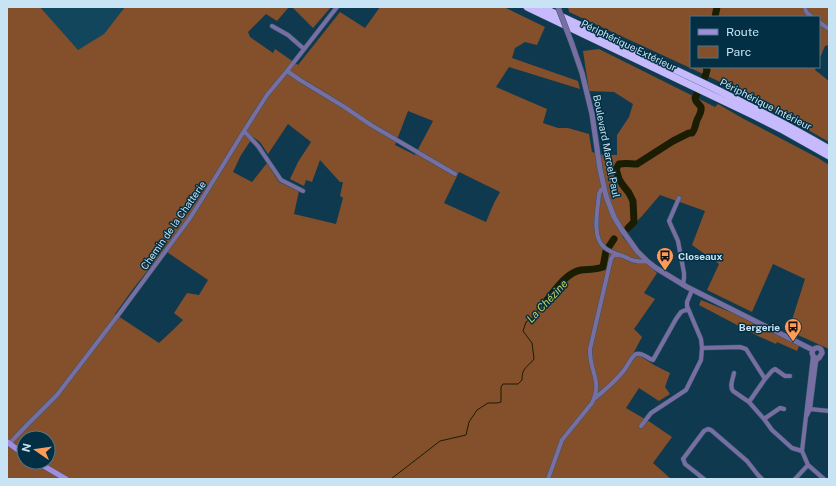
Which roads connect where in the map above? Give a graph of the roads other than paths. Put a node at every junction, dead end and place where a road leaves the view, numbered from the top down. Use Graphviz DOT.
graph roads {
  1 [pos="337,7"];
  2 [pos="528,7"];
  3 [pos="541,7"];
  4 [pos="558,7"];
  5 [pos="805,7"];
  6 [pos="811,16"];
  7 [pos="820,23"];
  8 [pos="272,26"];
  9 [pos="829,29"];
  10 [pos="304,49"];
  11 [pos="287,71"];
  12 [pos="688,80"];
  13 [pos="721,96"];
  14 [pos="244,131"];
  15 [pos="829,149"];
  16 [pos="829,156"];
  17 [pos="455,174"];
  18 [pos="604,188"];
  19 [pos="303,191"];
  20 [pos="679,198"];
  21 [pos="617,254"];
  22 [pos="647,261"];
  23 [pos="683,285"];
  24 [pos="692,290"];
  25 [pos="688,309"];
  26 [pos="702,348"];
  27 [pos="813,350"];
  28 [pos="815,357"];
  29 [pos="734,373"];
  30 [pos="790,376"];
  31 [pos="765,379"];
  32 [pos="594,399"];
  33 [pos="749,402"];
  34 [pos="784,409"];
  35 [pos="810,409"];
  36 [pos="829,411"];
  37 [pos="764,418"];
  38 [pos="805,419"];
  39 [pos="641,426"];
  40 [pos="8,443"];
  41 [pos="802,451"];
  42 [pos="808,465"];
  43 [pos="51,470"];
  44 [pos="66,479"];
  45 [pos="548,479"];
  46 [pos="704,479"];
  47 [pos="762,479"];
  48 [pos="795,479"];
  49 [pos="824,479"];
  1 -- 10 [label="street, Chemin de la Chatterie"];
  2 -- 12 [label="highway, Périphérique Extérieur"];
  3 -- 12 [label="highway, Périphérique Intérieur"];
  4 -- 18 [label="street, Boulevard Marcel Paul, bridge"];
  5 -- 6 [label="street"];
  7 -- 9 [label="street"];
  8 -- 10 [label="street"];
  10 -- 11 [label="street, Chemin de la Chatterie"];
  11 -- 14 [label="street, Chemin de la Chatterie"];
  11 -- 17 [label="street"];
  12 -- 13 [label="highway, Périphérique Intérieur"];
  13 -- 15 [label="highway, Périphérique Intérieur"];
  13 -- 16 [label="highway"];
  14 -- 19 [label="street"];
  14 -- 40 [label="street, Chemin de la Chatterie"];
  18 -- 21 [label="street"];
  18 -- 22 [label="street, Boulevard Marcel Paul"];
  20 -- 23 [label="street"];
  21 -- 22 [label="street"];
  21 -- 32 [label="street"];
  22 -- 23 [label="street, Boulevard Marcel Paul"];
  23 -- 24 [label="street, Boulevard Marcel Paul"];
  24 -- 25 [label="street"];
  24 -- 27 [label="street, Boulevard Marcel Paul"];
  25 -- 26 [label="street"];
  25 -- 32 [label="street"];
  26 -- 31 [label="street"];
  26 -- 39 [label="street"];
  27 -- 28 [label="street"];
  27 -- 28 [label="street, Boulevard Marcel Paul"];
  28 -- 35 [label="street"];
  28 -- 38 [label="street"];
  29 -- 33 [label="street"];
  30 -- 31 [label="street"];
  31 -- 33 [label="street"];
  32 -- 45 [label="street"];
  33 -- 37 [label="street"];
  34 -- 37 [label="street"];
  35 -- 36 [label="street"];
  35 -- 38 [label="street"];
  37 -- 41 [label="street"];
  38 -- 41 [label="street"];
  41 -- 42 [label="street"];
  42 -- 48 [label="street"];
  42 -- 49 [label="street"];
  43 -- 44 [label="main road"];
  46 -- 47 [label="street"];
}
